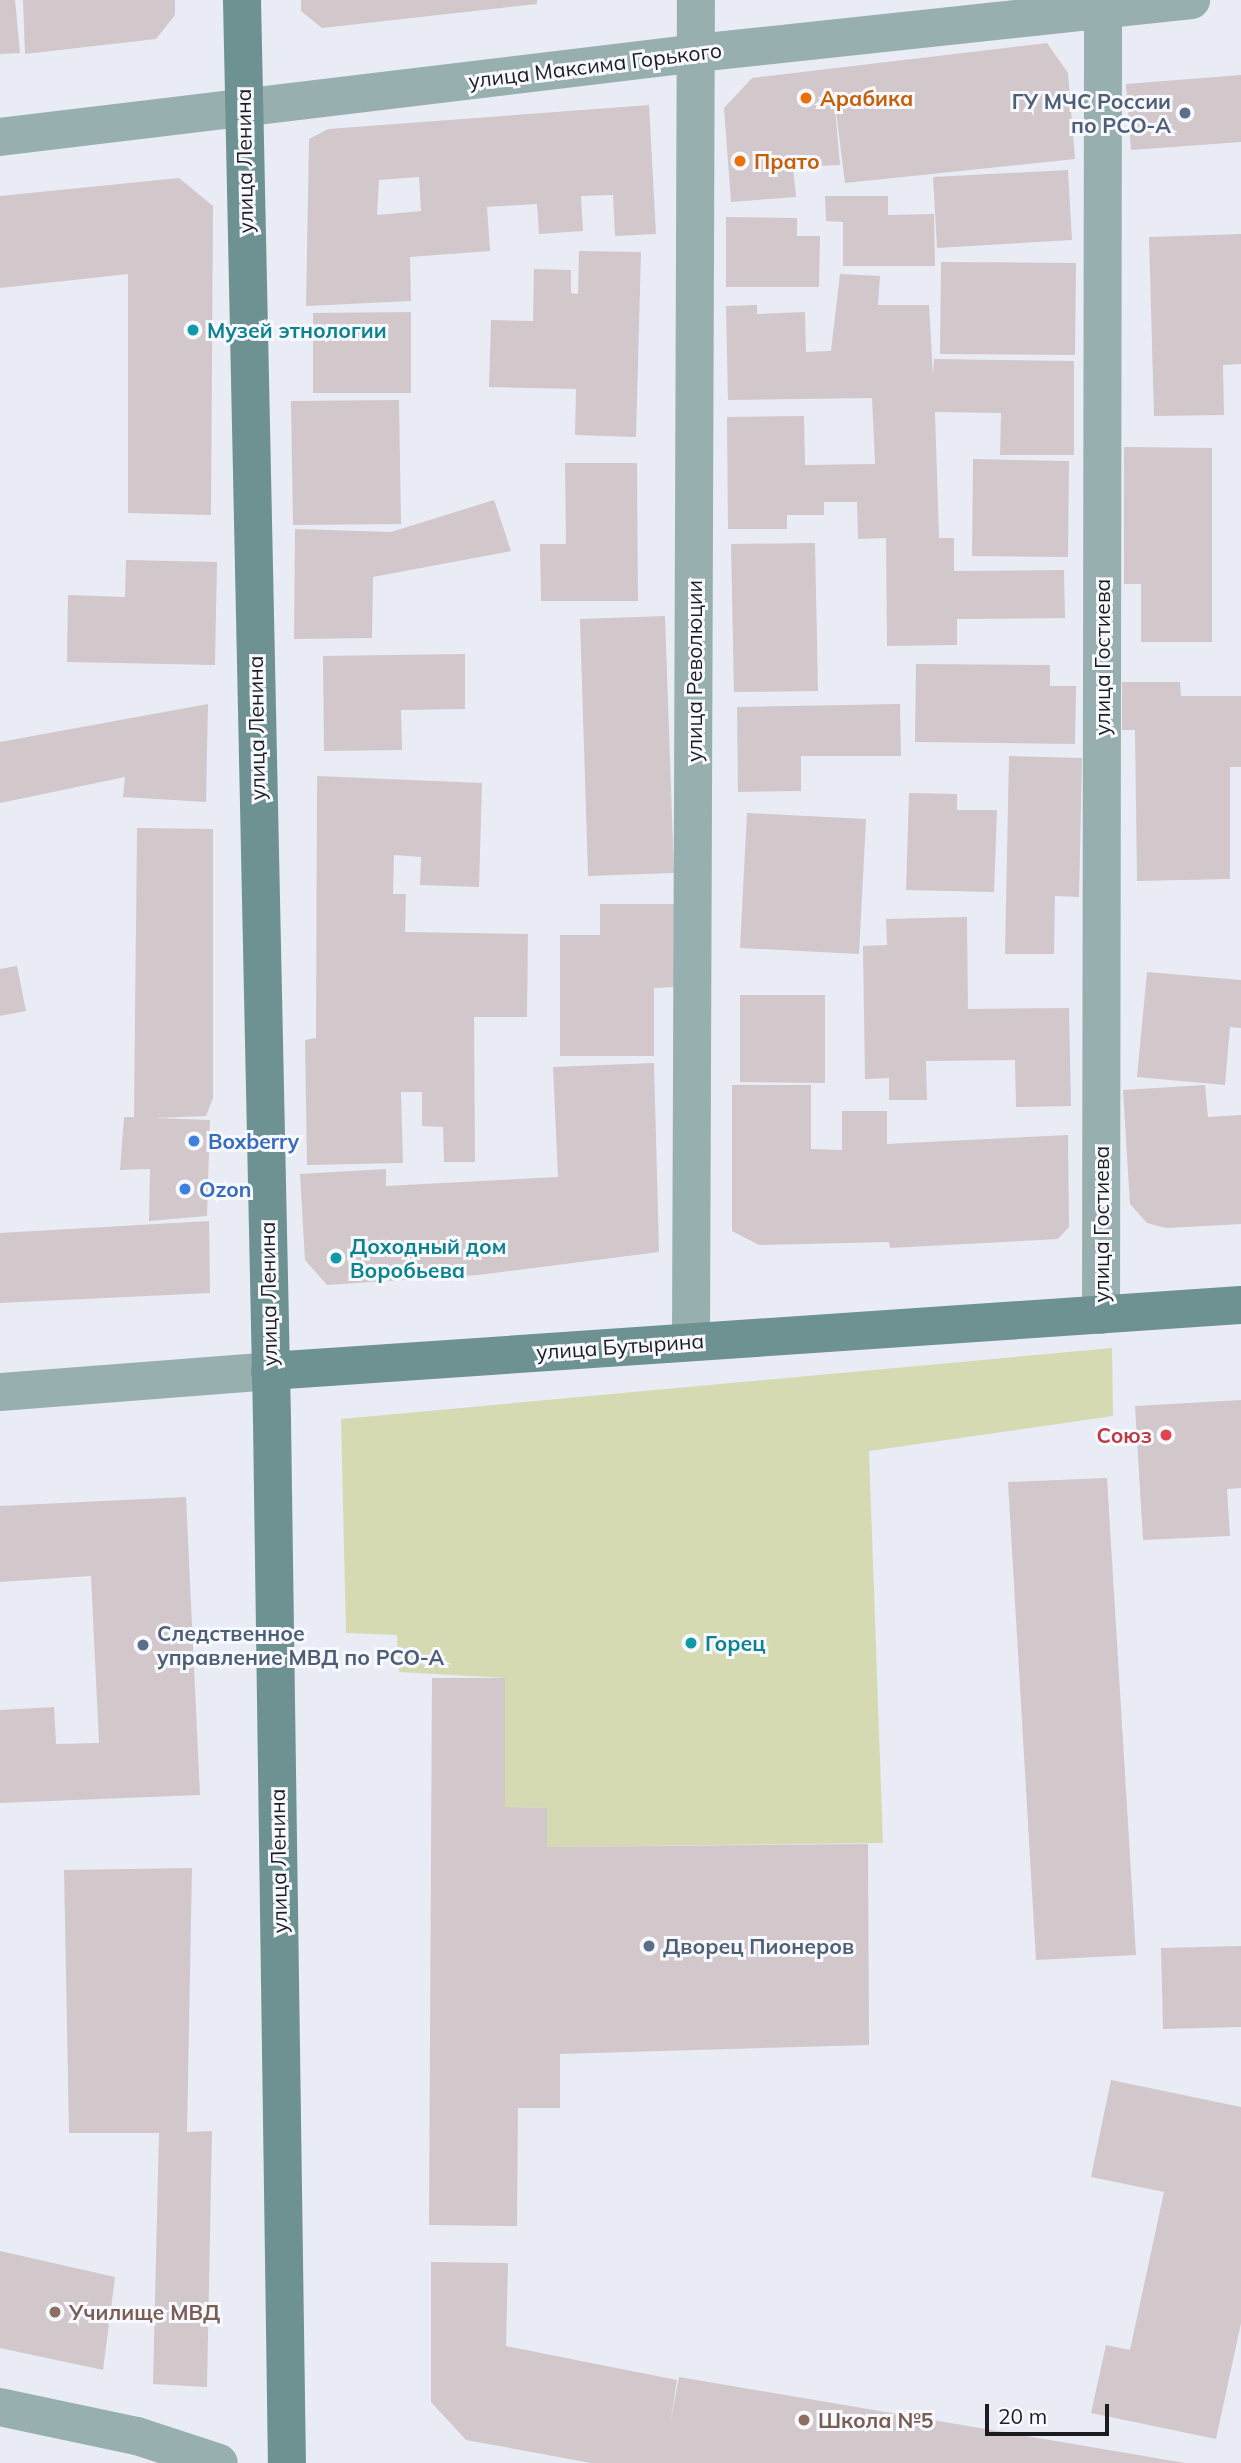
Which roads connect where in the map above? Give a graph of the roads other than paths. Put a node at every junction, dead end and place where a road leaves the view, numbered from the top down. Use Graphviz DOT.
graph roads {
  1 [pos="242,0"];
  2 [pos="696,0"];
  3 [pos="1191,0"];
  4 [pos="1103,6"];
  5 [pos="697,53"];
  6 [pos="243,107"];
  7 [pos="0,137"];
  8 [pos="1241,1305"];
  9 [pos="1101,1314"];
  10 [pos="691,1342"];
  11 [pos="270,1371"];
  12 [pos="0,1392"];
  13 [pos="0,2407"];
  14 [pos="219,2463"];
  15 [pos="287,2463"];
  1 -- 6 [label="main road, улица Ленина"];
  2 -- 5 [label="street, улица Революции"];
  3 -- 4 [label="street, улица Максима Горького"];
  4 -- 5 [label="street, улица Максима Горького"];
  4 -- 9 [label="street, улица Гостиева"];
  5 -- 6 [label="street, улица Максима Горького"];
  5 -- 10 [label="street, улица Революции"];
  6 -- 7 [label="street, улица Максима Горького"];
  6 -- 11 [label="main road, улица Ленина"];
  8 -- 9 [label="main road, улица Бутырина"];
  9 -- 10 [label="main road, улица Бутырина"];
  10 -- 11 [label="main road, улица Бутырина"];
  11 -- 12 [label="street, улица Бутырина"];
  11 -- 15 [label="main road, улица Ленина"];
  13 -- 14 [label="street"];
}
